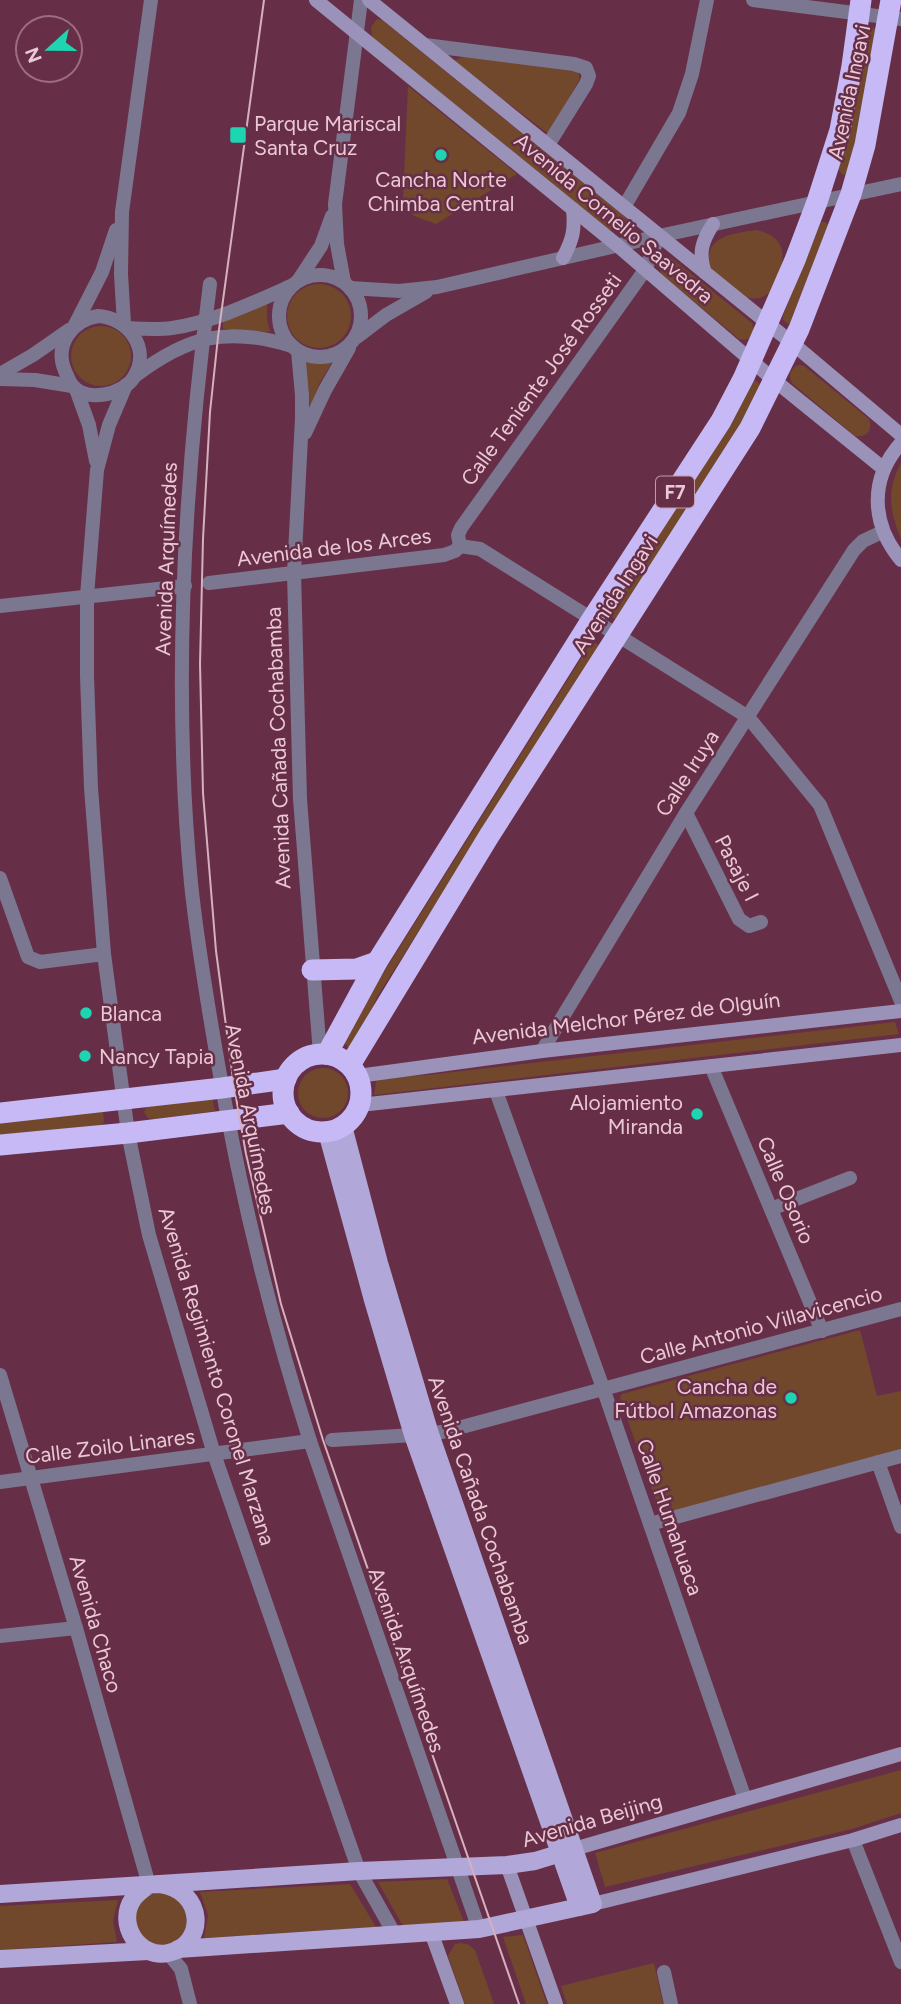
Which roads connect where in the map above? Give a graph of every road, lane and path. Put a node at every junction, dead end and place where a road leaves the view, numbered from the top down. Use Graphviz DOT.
graph roads {
  1 [pos="151,0"];
  2 [pos="316,0"];
  3 [pos="361,0"];
  4 [pos="369,0"];
  5 [pos="707,0"];
  6 [pos="754,0"];
  7 [pos="861,6"];
  8 [pos="894,12"];
  9 [pos="356,34"];
  10 [pos="425,45"];
  11 [pos="548,145"];
  12 [pos="901,184"];
  13 [pos="851,194"];
  14 [pos="817,202"];
  15 [pos="335,204"];
  16 [pos="624,207"];
  17 [pos="573,209"];
  18 [pos="122,212"];
  19 [pos="713,224"];
  20 [pos="659,236"];
  21 [pos="617,245"];
  22 [pos="563,258"];
  23 [pos="645,270"];
  24 [pos="705,274"];
  25 [pos="210,284"];
  26 [pos="294,284"];
  27 [pos="347,285"];
  28 [pos="437,287"];
  29 [pos="205,320"];
  30 [pos="768,324"];
  31 [pos="74,326"];
  32 [pos="126,326"];
  33 [pos="204,339"];
  34 [pos="355,340"];
  35 [pos="792,343"];
  36 [pos="295,349"];
  37 [pos="751,361"];
  38 [pos="0,374"];
  39 [pos="0,379"];
  40 [pos="774,380"];
  41 [pos="130,381"];
  42 [pos="74,387"];
  43 [pos="901,435"];
  44 [pos="302,440"];
  45 [pos="901,443"];
  46 [pos="884,469"];
  47 [pos="97,470"];
  48 [pos="882,531"];
  49 [pos="460,546"];
  50 [pos="901,560"];
  51 [pos="294,573"];
  52 [pos="209,583"];
  53 [pos="185,586"];
  54 [pos="87,596"];
  55 [pos="0,606"];
  56 [pos="592,619"];
  57 [pos="618,636"];
  58 [pos="748,717"];
  59 [pos="686,813"];
  60 [pos="0,878"];
  61 [pos="761,922"];
  62 [pos="104,954"];
  63 [pos="377,962"];
  64 [pos="312,970"];
  65 [pos="901,1001"];
  66 [pos="901,1011"];
  67 [pos="901,1045"];
  68 [pos="542,1051"];
  69 [pos="323,1054"];
  70 [pos="711,1066"];
  71 [pos="354,1071"];
  72 [pos="286,1079"];
  73 [pos="222,1088"];
  74 [pos="496,1091"];
  75 [pos="124,1099"];
  76 [pos="360,1105"];
  77 [pos="289,1112"];
  78 [pos="0,1113"];
  79 [pos="228,1120"];
  80 [pos="335,1129"];
  81 [pos="128,1133"];
  82 [pos="0,1145"];
  83 [pos="850,1178"];
  84 [pos="771,1209"];
  85 [pos="901,1309"];
  86 [pos="822,1331"];
  87 [pos="0,1375"];
  88 [pos="603,1388"];
  89 [pos="421,1434"];
  90 [pos="332,1440"];
  91 [pos="310,1441"];
  92 [pos="214,1454"];
  93 [pos="901,1456"];
  94 [pos="878,1462"];
  95 [pos="32,1478"];
  96 [pos="0,1482"];
  97 [pos="650,1524"];
  98 [pos="901,1527"];
  99 [pos="76,1628"];
  100 [pos="0,1636"];
  101 [pos="901,1754"];
  102 [pos="745,1800"];
  103 [pos="901,1825"];
  104 [pos="853,1840"];
  105 [pos="567,1851"];
  106 [pos="507,1865"];
  107 [pos="457,1868"];
  108 [pos="359,1871"];
  109 [pos="154,1884"];
  110 [pos="0,1894"];
  111 [pos="586,1906"];
  112 [pos="527,1919"];
  113 [pos="479,1929"];
  114 [pos="430,1933"];
  115 [pos="395,1935"];
  116 [pos="148,1951"];
  117 [pos="173,1951"];
  118 [pos="0,1959"];
  119 [pos="901,1962"];
  120 [pos="664,1972"];
  121 [pos="190,2004"];
  122 [pos="457,2004"];
  123 [pos="556,2004"];
  124 [pos="671,2004"];
  1 -- 18 [label="street"];
  2 -- 9 [label="street, Avenida Cornelio Saavedra"];
  3 -- 9 [label="street"];
  4 -- 10 [label="street, Avenida Cornelio Saavedra"];
  5 -- 16 [label="street"];
  6 -- 7 [label="street"];
  7 -- 8 [label="street"];
  7 -- 14 [label="highway, Avenida Ingavi / F7"];
  8 -- 13 [label="highway, Avenida Ingavi / F7"];
  9 -- 15 [label="street"];
  9 -- 17 [label="street, Avenida Cornelio Saavedra"];
  10 -- 11 [label="street, Avenida Cornelio Saavedra"];
  10 -- 11 [label="street"];
  11 -- 16 [label="street, Avenida Cornelio Saavedra"];
  12 -- 13 [label="street"];
  13 -- 14 [label="street"];
  13 -- 35 [label="highway, Avenida Ingavi / F7"];
  14 -- 19 [label="street"];
  14 -- 30 [label="highway, Avenida Ingavi / F7"];
  15 -- 26 [label="street"];
  15 -- 27 [label="street"];
  16 -- 20 [label="street, Avenida Cornelio Saavedra"];
  17 -- 21 [label="street, Avenida Cornelio Saavedra"];
  17 -- 22 [label="street"];
  18 -- 31 [label="street"];
  18 -- 32 [label="street"];
  19 -- 20 [label="street"];
  19 -- 24 [label="street"];
  20 -- 21 [label="street"];
  20 -- 23 [label="street, Calle Teniente José Rosseti"];
  20 -- 24 [label="street, Avenida Cornelio Saavedra"];
  21 -- 22 [label="street"];
  21 -- 23 [label="street, Avenida Cornelio Saavedra"];
  22 -- 28 [label="street"];
  23 -- 37 [label="street, Avenida Cornelio Saavedra"];
  23 -- 49 [label="street, Calle Teniente José Rosseti"];
  24 -- 30 [label="street, Avenida Cornelio Saavedra"];
  25 -- 29 [label="street, Avenida Arquímedes"];
  26 -- 27 [label="street"];
  26 -- 29 [label="street"];
  26 -- 36 [label="street"];
  27 -- 28 [label="street"];
  27 -- 34 [label="street"];
  28 -- 34 [label="street"];
  29 -- 32 [label="street"];
  29 -- 33 [label="street, Avenida Arquímedes"];
  30 -- 35 [label="street, Avenida Cornelio Saavedra"];
  30 -- 37 [label="highway, Avenida Ingavi / F7"];
  31 -- 32 [label="street"];
  31 -- 38 [label="street"];
  31 -- 42 [label="street"];
  32 -- 41 [label="street"];
  33 -- 36 [label="street"];
  33 -- 41 [label="street"];
  33 -- 53 [label="street, Avenida Arquímedes"];
  34 -- 36 [label="street"];
  34 -- 44 [label="street, Avenida Cañada Cochabamba"];
  35 -- 40 [label="highway, Avenida Ingavi / F7"];
  35 -- 43 [label="street, Avenida Cornelio Saavedra"];
  36 -- 44 [label="street, Avenida Cañada Cochabamba"];
  37 -- 40 [label="street, Avenida Cornelio Saavedra"];
  37 -- 56 [label="highway, Avenida Ingavi / F7"];
  39 -- 42 [label="street"];
  40 -- 46 [label="street, Avenida Cornelio Saavedra"];
  40 -- 57 [label="highway, Avenida Ingavi / F7"];
  41 -- 42 [label="street"];
  41 -- 47 [label="street, Avenida Regimiento Coronel Marzana"];
  42 -- 47 [label="street, Avenida Regimiento Coronel Marzana"];
  44 -- 51 [label="street, Avenida Cañada Cochabamba"];
  45 -- 46 [label="street"];
  46 -- 48 [label="street"];
  47 -- 54 [label="street, Avenida Regimiento Coronel Marzana"];
  48 -- 50 [label="street"];
  48 -- 58 [label="street, Calle Iruya"];
  49 -- 51 [label="street, Avenida de los Arces"];
  49 -- 56 [label="street"];
  51 -- 52 [label="street, Avenida de los Arces"];
  51 -- 64 [label="street, Avenida Cañada Cochabamba"];
  53 -- 54 [label="street"];
  53 -- 73 [label="street, Avenida Arquímedes"];
  54 -- 55 [label="street"];
  54 -- 62 [label="street, Avenida Regimiento Coronel Marzana"];
  56 -- 57 [label="street"];
  56 -- 63 [label="highway, Avenida Ingavi"];
  57 -- 58 [label="street"];
  57 -- 71 [label="highway, Avenida Ingavi / F7"];
  58 -- 59 [label="street, Calle Iruya"];
  58 -- 65 [label="street"];
  59 -- 61 [label="street, Pasaje I"];
  59 -- 68 [label="street, Calle Iruya"];
  60 -- 62 [label="street"];
  62 -- 75 [label="street, Avenida Regimiento Coronel Marzana"];
  63 -- 64 [label="highway"];
  63 -- 69 [label="highway, Avenida Ingavi"];
  64 -- 69 [label="street, Avenida Cañada Cochabamba"];
  66 -- 68 [label="street, Avenida Melchor Pérez de Olguín"];
  67 -- 70 [label="street"];
  68 -- 71 [label="street, Avenida Melchor Pérez de Olguín"];
  69 -- 71 [label="highway"];
  69 -- 72 [label="highway"];
  70 -- 74 [label="street"];
  70 -- 84 [label="street, Calle Osorio"];
  71 -- 76 [label="highway"];
  72 -- 73 [label="highway"];
  72 -- 77 [label="highway"];
  73 -- 75 [label="highway"];
  73 -- 79 [label="street, Avenida Arquímedes"];
  74 -- 76 [label="street"];
  74 -- 88 [label="street, Calle Humahuaca"];
  75 -- 78 [label="highway"];
  75 -- 81 [label="street, Avenida Regimiento Coronel Marzana"];
  76 -- 80 [label="highway"];
  77 -- 79 [label="highway"];
  77 -- 80 [label="highway"];
  79 -- 81 [label="highway"];
  79 -- 91 [label="street, Avenida Arquímedes"];
  80 -- 89 [label="main road, Avenida Cañada Cochabamba"];
  81 -- 82 [label="highway"];
  81 -- 92 [label="street, Avenida Regimiento Coronel Marzana"];
  83 -- 84 [label="street"];
  84 -- 86 [label="street, Calle Osorio"];
  85 -- 86 [label="street, Calle Antonio Villavicencio"];
  86 -- 88 [label="street, Calle Antonio Villavicencio"];
  87 -- 95 [label="street, Avenida Chaco"];
  88 -- 89 [label="street, Calle Antonio Villavicencio"];
  88 -- 97 [label="street, Calle Humahuaca"];
  89 -- 90 [label="street"];
  89 -- 105 [label="main road, Avenida Cañada Cochabamba"];
  91 -- 92 [label="street, Calle Zoilo Linares"];
  91 -- 107 [label="street, Avenida Arquímedes"];
  92 -- 95 [label="street, Calle Zoilo Linares"];
  92 -- 108 [label="street, Avenida Regimiento Coronel Marzana"];
  93 -- 94 [label="street"];
  94 -- 97 [label="street"];
  94 -- 98 [label="street"];
  95 -- 96 [label="street, Calle Zoilo Linares"];
  95 -- 99 [label="street, Avenida Chaco"];
  97 -- 102 [label="street, Calle Humahuaca"];
  99 -- 100 [label="street"];
  99 -- 109 [label="street, Avenida Chaco"];
  101 -- 102 [label="street, Avenida Beijing"];
  102 -- 105 [label="street, Avenida Beijing"];
  103 -- 104 [label="street"];
  104 -- 111 [label="street"];
  104 -- 119 [label="street"];
  105 -- 106 [label="main road, Avenida Beijing"];
  105 -- 111 [label="main road, Avenida Cañada Cochabamba"];
  106 -- 107 [label="main road, Avenida Beijing"];
  106 -- 112 [label="street"];
  107 -- 108 [label="main road, Avenida Beijing"];
  107 -- 113 [label="street, Avenida Arquímedes"];
  108 -- 109 [label="main road, Avenida Beijing"];
  108 -- 115 [label="street, Avenida Regimiento Coronel Marzana"];
  109 -- 110 [label="main road, Avenida Beijing"];
  109 -- 116 [label="main road"];
  109 -- 117 [label="main road"];
  111 -- 112 [label="main road"];
  112 -- 113 [label="main road"];
  112 -- 123 [label="street"];
  113 -- 114 [label="main road"];
  114 -- 115 [label="main road"];
  114 -- 122 [label="street"];
  115 -- 117 [label="main road"];
  116 -- 117 [label="main road"];
  116 -- 118 [label="main road"];
  117 -- 121 [label="street"];
  120 -- 124 [label="street"];
}
